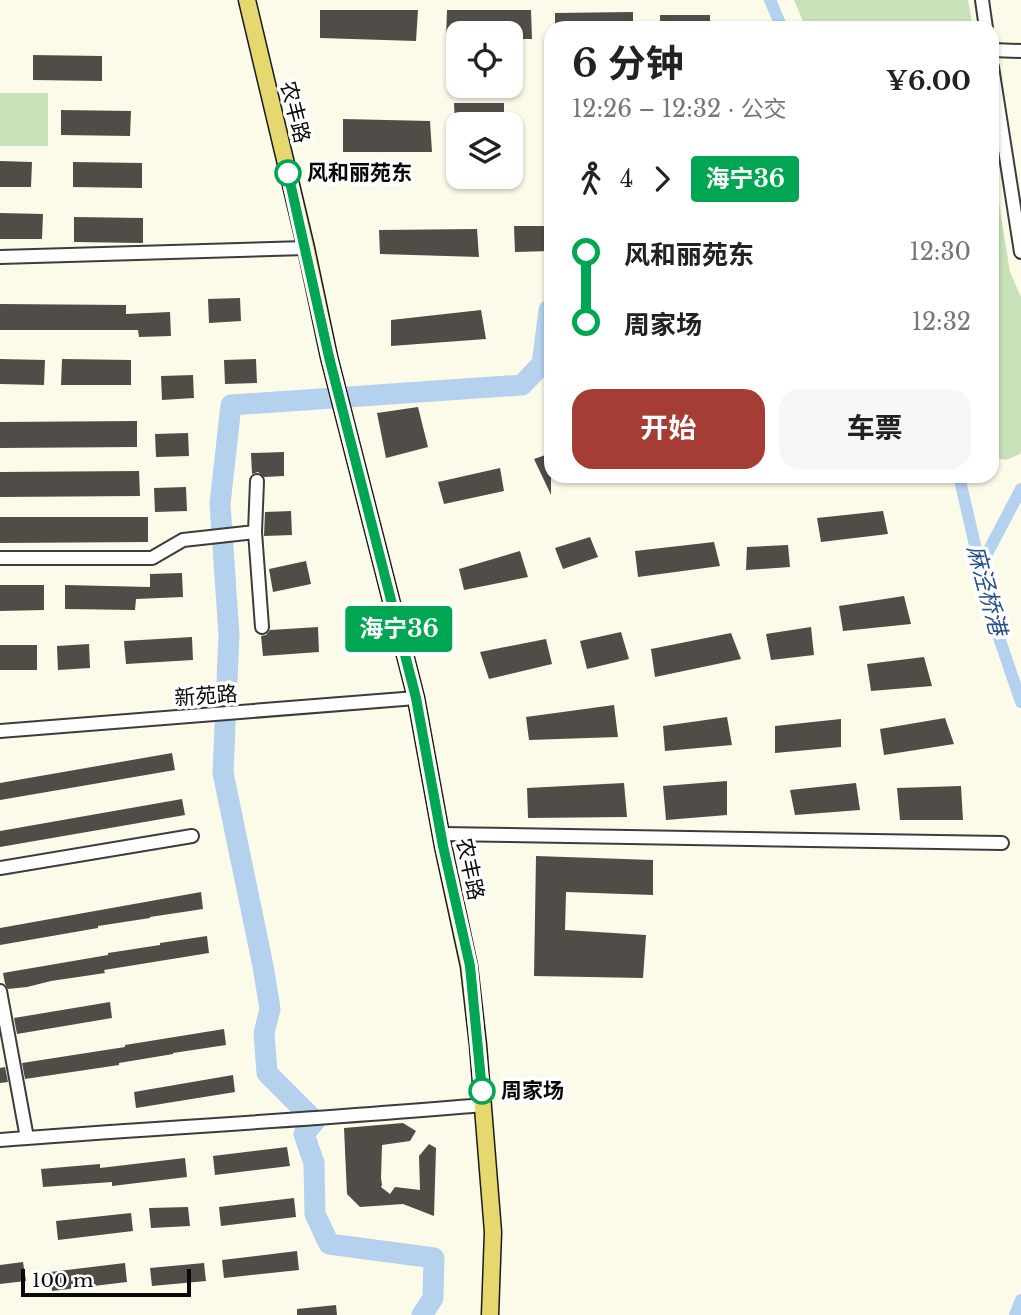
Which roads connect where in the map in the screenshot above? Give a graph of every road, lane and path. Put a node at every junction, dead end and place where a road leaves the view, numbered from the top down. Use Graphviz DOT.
graph roads {
  1 [pos="247,0"];
  2 [pos="982,0"];
  3 [pos="985,21"];
  4 [pos="999,50"];
  5 [pos="1021,51"];
  6 [pos="999,112"];
  7 [pos="306,248"];
  8 [pos="1021,252"];
  9 [pos="0,257"];
  10 [pos="257,481"];
  11 [pos="255,532"];
  12 [pos="0,558"];
  13 [pos="262,627"];
  14 [pos="416,698"];
  15 [pos="0,731"];
  16 [pos="441,834"];
  17 [pos="192,836"];
  18 [pos="1002,843"];
  19 [pos="0,868"];
  20 [pos="0,991"];
  21 [pos="483,1105"];
  22 [pos="27,1138"];
  23 [pos="0,1140"];
  24 [pos="490,1315"];
  1 -- 7 [label="main road, 农丰路"];
  2 -- 3 [label="street"];
  4 -- 5 [label="street"];
  6 -- 8 [label="street"];
  7 -- 9 [label="street"];
  7 -- 14 [label="main road, 农丰路"];
  10 -- 11 [label="street"];
  11 -- 12 [label="street"];
  11 -- 13 [label="street"];
  14 -- 15 [label="street, 新苑路"];
  14 -- 16 [label="main road, 农丰路"];
  16 -- 18 [label="street"];
  16 -- 21 [label="main road, 农丰路"];
  17 -- 19 [label="street"];
  20 -- 22 [label="street"];
  21 -- 22 [label="street"];
  21 -- 24 [label="main road, 农丰路"];
  22 -- 23 [label="street"];
}
